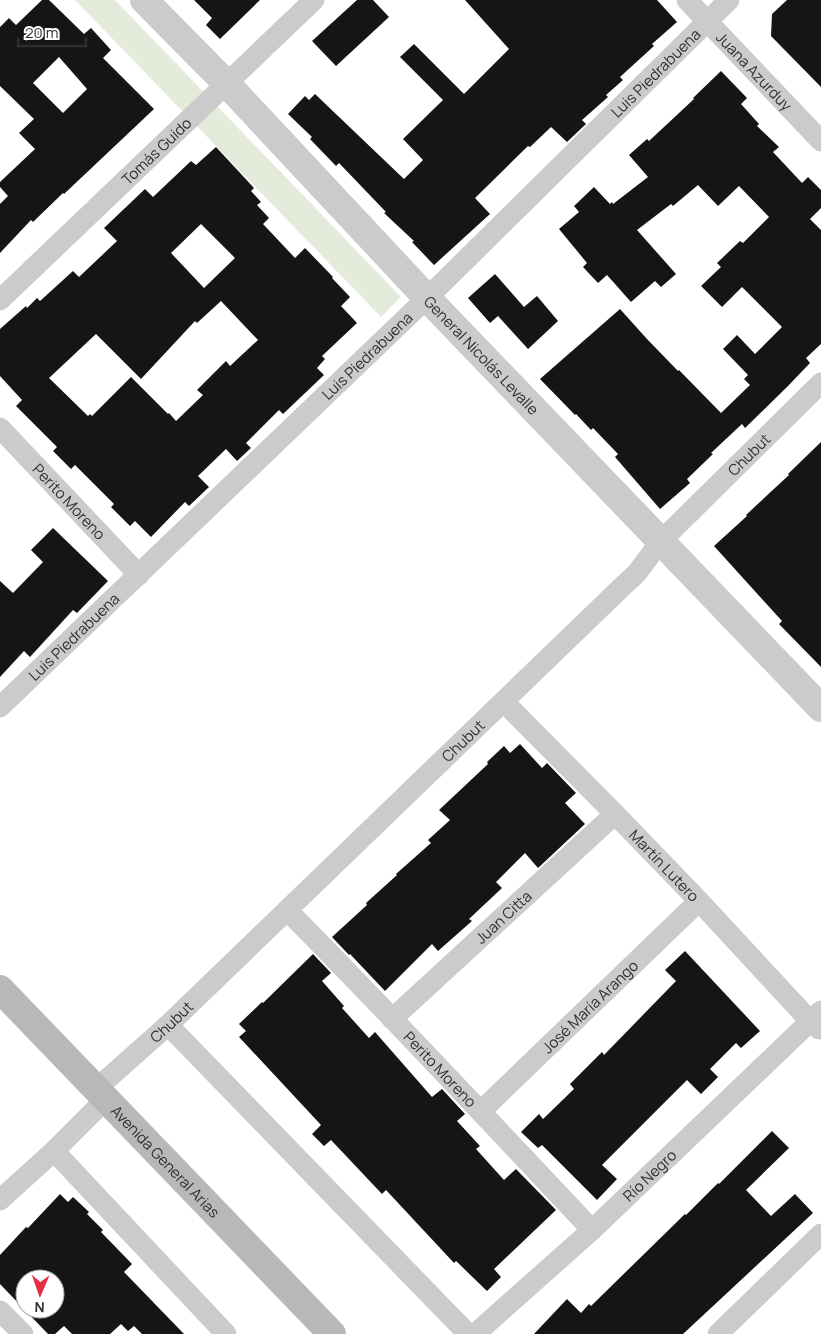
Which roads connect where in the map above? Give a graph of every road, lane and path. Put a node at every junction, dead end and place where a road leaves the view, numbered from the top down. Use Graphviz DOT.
graph roads {
  1 [pos="144,0"];
  2 [pos="314,0"];
  3 [pos="687,0"];
  4 [pos="729,0"];
  5 [pos="706,21"];
  6 [pos="227,84"];
  7 [pos="821,141"];
  8 [pos="427,298"];
  9 [pos="0,300"];
  10 [pos="821,382"];
  11 [pos="0,428"];
  12 [pos="661,541"];
  13 [pos="139,575"];
  14 [pos="504,702"];
  15 [pos="0,707"];
  16 [pos="821,708"];
  17 [pos="615,814"];
  18 [pos="699,901"];
  19 [pos="287,910"];
  20 [pos="0,988"];
  21 [pos="392,1018"];
  22 [pos="817,1021"];
  23 [pos="168,1025"];
  24 [pos="101,1094"];
  25 [pos="481,1111"];
  26 [pos="54,1151"];
  27 [pos="0,1200"];
  28 [pos="592,1230"];
  29 [pos="821,1234"];
  30 [pos="0,1311"];
  31 [pos="23,1334"];
  32 [pos="226,1334"];
  33 [pos="332,1334"];
  34 [pos="468,1334"];
  35 [pos="475,1334"];
  36 [pos="718,1334"];
  1 -- 6 [label="street, General Nicolás Levalle"];
  2 -- 6 [label="street, Tomás Guido"];
  3 -- 5 [label="street, Juana Azurduy"];
  4 -- 5 [label="street, Luis Piedrabuena"];
  5 -- 7 [label="street, Juana Azurduy"];
  5 -- 8 [label="street, Luis Piedrabuena"];
  6 -- 8 [label="street, General Nicolás Levalle"];
  6 -- 9 [label="street, Tomás Guido"];
  8 -- 12 [label="street, General Nicolás Levalle"];
  8 -- 13 [label="street, Luis Piedrabuena"];
  10 -- 12 [label="street, Chubut"];
  11 -- 13 [label="street, Perito Moreno"];
  12 -- 14 [label="street, Chubut"];
  12 -- 16 [label="street, General Nicolás Levalle"];
  13 -- 15 [label="street, Luis Piedrabuena"];
  14 -- 17 [label="street, Martín Lutero"];
  14 -- 19 [label="street, Chubut"];
  17 -- 18 [label="street, Martín Lutero"];
  17 -- 21 [label="street, Juan Citta"];
  18 -- 22 [label="street, Martín Lutero"];
  18 -- 25 [label="street, José María Arango"];
  19 -- 21 [label="street, Perito Moreno"];
  19 -- 23 [label="street, Chubut"];
  20 -- 24 [label="main road, Avenida General Arias"];
  21 -- 25 [label="street, Perito Moreno"];
  22 -- 28 [label="street, Río Negro"];
  23 -- 24 [label="street, Chubut"];
  23 -- 34 [label="street"];
  24 -- 26 [label="street, Chubut"];
  24 -- 33 [label="main road, Avenida General Arias"];
  25 -- 28 [label="street, Perito Moreno"];
  26 -- 27 [label="street, Chubut"];
  26 -- 32 [label="street"];
  28 -- 35 [label="street, Río Negro"];
  29 -- 36 [label="street"];
  30 -- 31 [label="street"];
}
